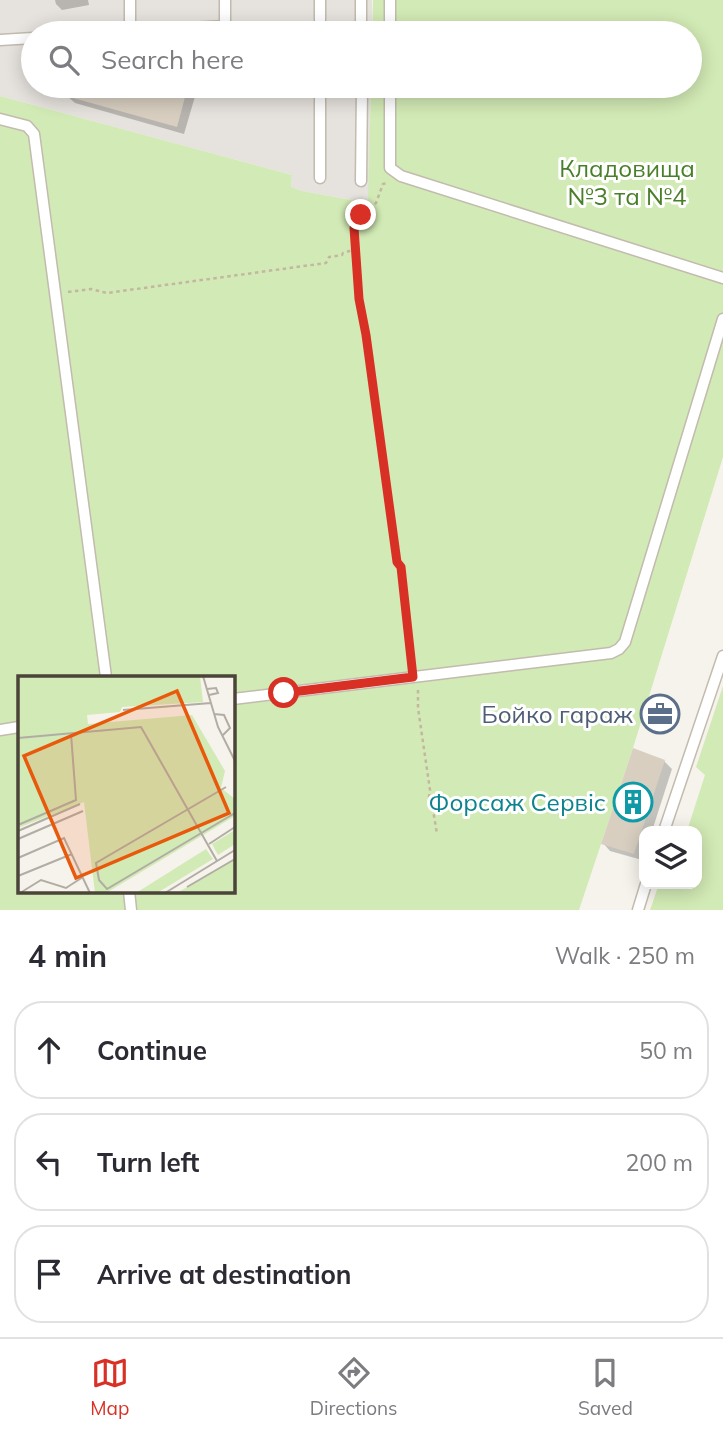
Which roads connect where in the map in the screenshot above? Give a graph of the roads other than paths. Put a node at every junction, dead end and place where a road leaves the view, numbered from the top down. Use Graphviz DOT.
graph roads {
  1 [pos="130,0"];
  2 [pos="225,0"];
  3 [pos="320,0"];
  4 [pos="361,0"];
  5 [pos="390,0"];
  6 [pos="130,21"];
  7 [pos="225,21"];
  8 [pos="320,21"];
  9 [pos="362,21"];
  10 [pos="390,21"];
  11 [pos="21,39"];
  12 [pos="0,40"];
  13 [pos="320,98"];
  14 [pos="362,98"];
  15 [pos="390,98"];
  16 [pos="0,120"];
  17 [pos="320,178"];
  18 [pos="361,181"];
  19 [pos="723,278"];
  20 [pos="723,319"];
  21 [pos="723,656"];
  22 [pos="106,676"];
  23 [pos="234,699"];
  24 [pos="18,727"];
  25 [pos="0,730"];
  26 [pos="666,826"];
  27 [pos="644,889"];
  28 [pos="129,892"];
  29 [pos="131,910"];
  30 [pos="638,910"];
  1 -- 6 [label="lane"];
  2 -- 7 [label="lane"];
  3 -- 8 [label="lane"];
  4 -- 9 [label="lane"];
  5 -- 10 [label="lane"];
  11 -- 12 [label="lane"];
  13 -- 17 [label="lane"];
  14 -- 18 [label="lane"];
  15 -- 19 [label="lane"];
  16 -- 22 [label="lane"];
  20 -- 23 [label="lane"];
  21 -- 26 [label="lane"];
  24 -- 25 [label="lane"];
  27 -- 30 [label="lane"];
  28 -- 29 [label="lane"];
}
